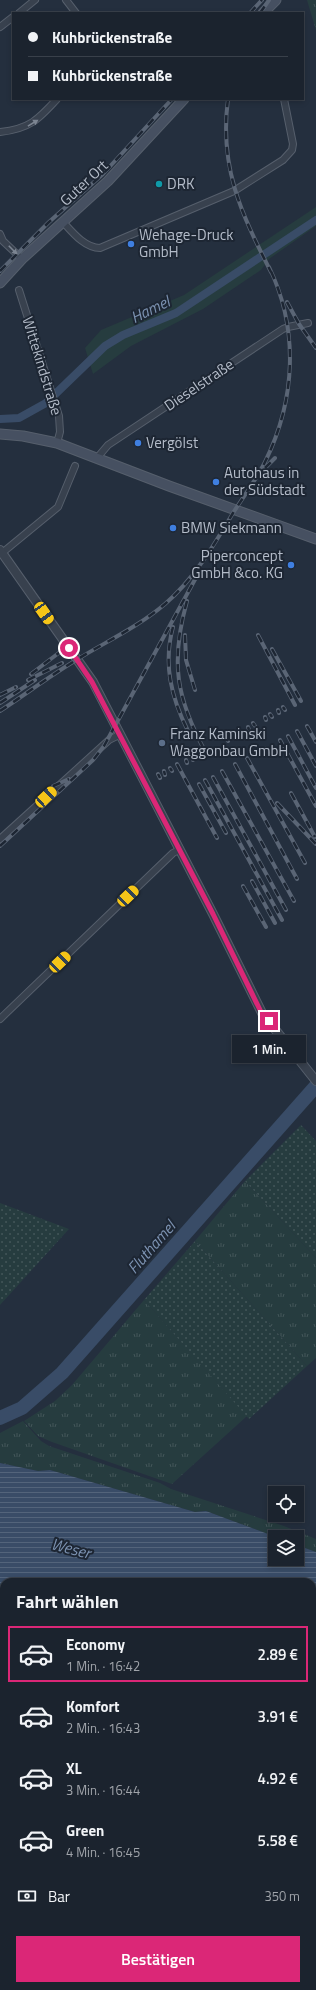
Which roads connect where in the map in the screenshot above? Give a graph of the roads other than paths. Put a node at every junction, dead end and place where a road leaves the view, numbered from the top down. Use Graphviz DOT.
graph roads {
  1 [pos="35,0"];
  2 [pos="66,0"];
  3 [pos="276,0"];
  4 [pos="19,12"];
  5 [pos="75,12"];
  6 [pos="264,12"];
  7 [pos="12,18"];
  8 [pos="0,27"];
  9 [pos="56,100"];
  10 [pos="183,100"];
  11 [pos="284,100"];
  12 [pos="0,132"];
  13 [pos="63,222"];
  14 [pos="0,234"];
  15 [pos="22,260"];
  16 [pos="0,283"];
  17 [pos="19,290"];
  18 [pos="308,323"];
  19 [pos="0,434"];
  20 [pos="57,443"];
  21 [pos="97,458"];
  22 [pos="75,466"];
  23 [pos="316,539"];
  24 [pos="1,552"];
  25 [pos="119,735"];
  26 [pos="0,840"];
  27 [pos="179,850"];
  28 [pos="0,1019"];
  29 [pos="316,1081"];
  1 -- 4 [label="street"];
  2 -- 5 [label="street"];
  3 -- 6 [label="main road"];
  7 -- 8 [label="street"];
  12 -- 9 [label="street, one-way"];
  10 -- 13 [label="main road, Guter Ort"];
  11 -- 13 [label="street"];
  13 -- 15 [label="main road, Guter Ort"];
  14 -- 15 [label="street, one-way"];
  15 -- 16 [label="main road, Guter Ort"];
  17 -- 20 [label="street, Wittekindstraße"];
  18 -- 21 [label="street, Dieselstraße"];
  19 -- 20 [label="main road"];
  20 -- 21 [label="main road"];
  21 -- 23 [label="main road"];
  22 -- 24 [label="street"];
  24 -- 25 [label="street"];
  25 -- 26 [label="street"];
  25 -- 27 [label="street"];
  27 -- 28 [label="street"];
  27 -- 29 [label="street"];
}
